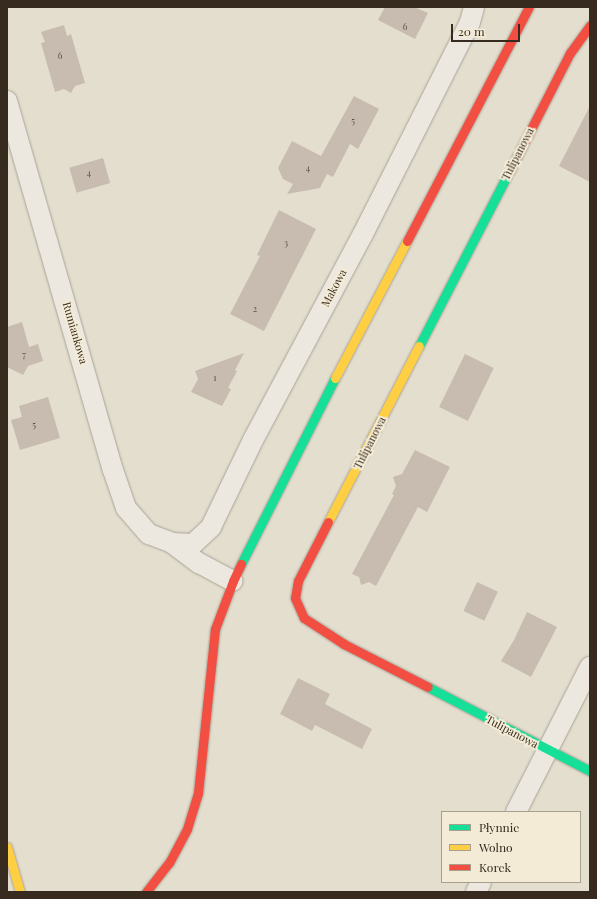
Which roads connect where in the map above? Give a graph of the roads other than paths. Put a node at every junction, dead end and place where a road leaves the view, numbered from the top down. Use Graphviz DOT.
graph roads {
  1 [pos="474,7"];
  2 [pos="529,7"];
  3 [pos="590,25"];
  4 [pos="7,101"];
  5 [pos="172,543"];
  6 [pos="233,581"];
  7 [pos="590,667"];
  8 [pos="548,750"];
  9 [pos="590,771"];
  10 [pos="517,811"];
  11 [pos="7,848"];
  12 [pos="480,883"];
  13 [pos="20,892"];
  14 [pos="146,892"];
  15 [pos="476,892"];
  1 -- 5 [label="street, Makowa"];
  2 -- 6 [label="street"];
  3 -- 8 [label="street, Tulipanowa"];
  4 -- 5 [label="street, Rumiankowa"];
  5 -- 6 [label="street"];
  6 -- 14 [label="street"];
  7 -- 8 [label="street"];
  8 -- 9 [label="street, Tulipanowa"];
  8 -- 10 [label="street"];
  11 -- 13 [label="street"];
  12 -- 15 [label="street"];
}
